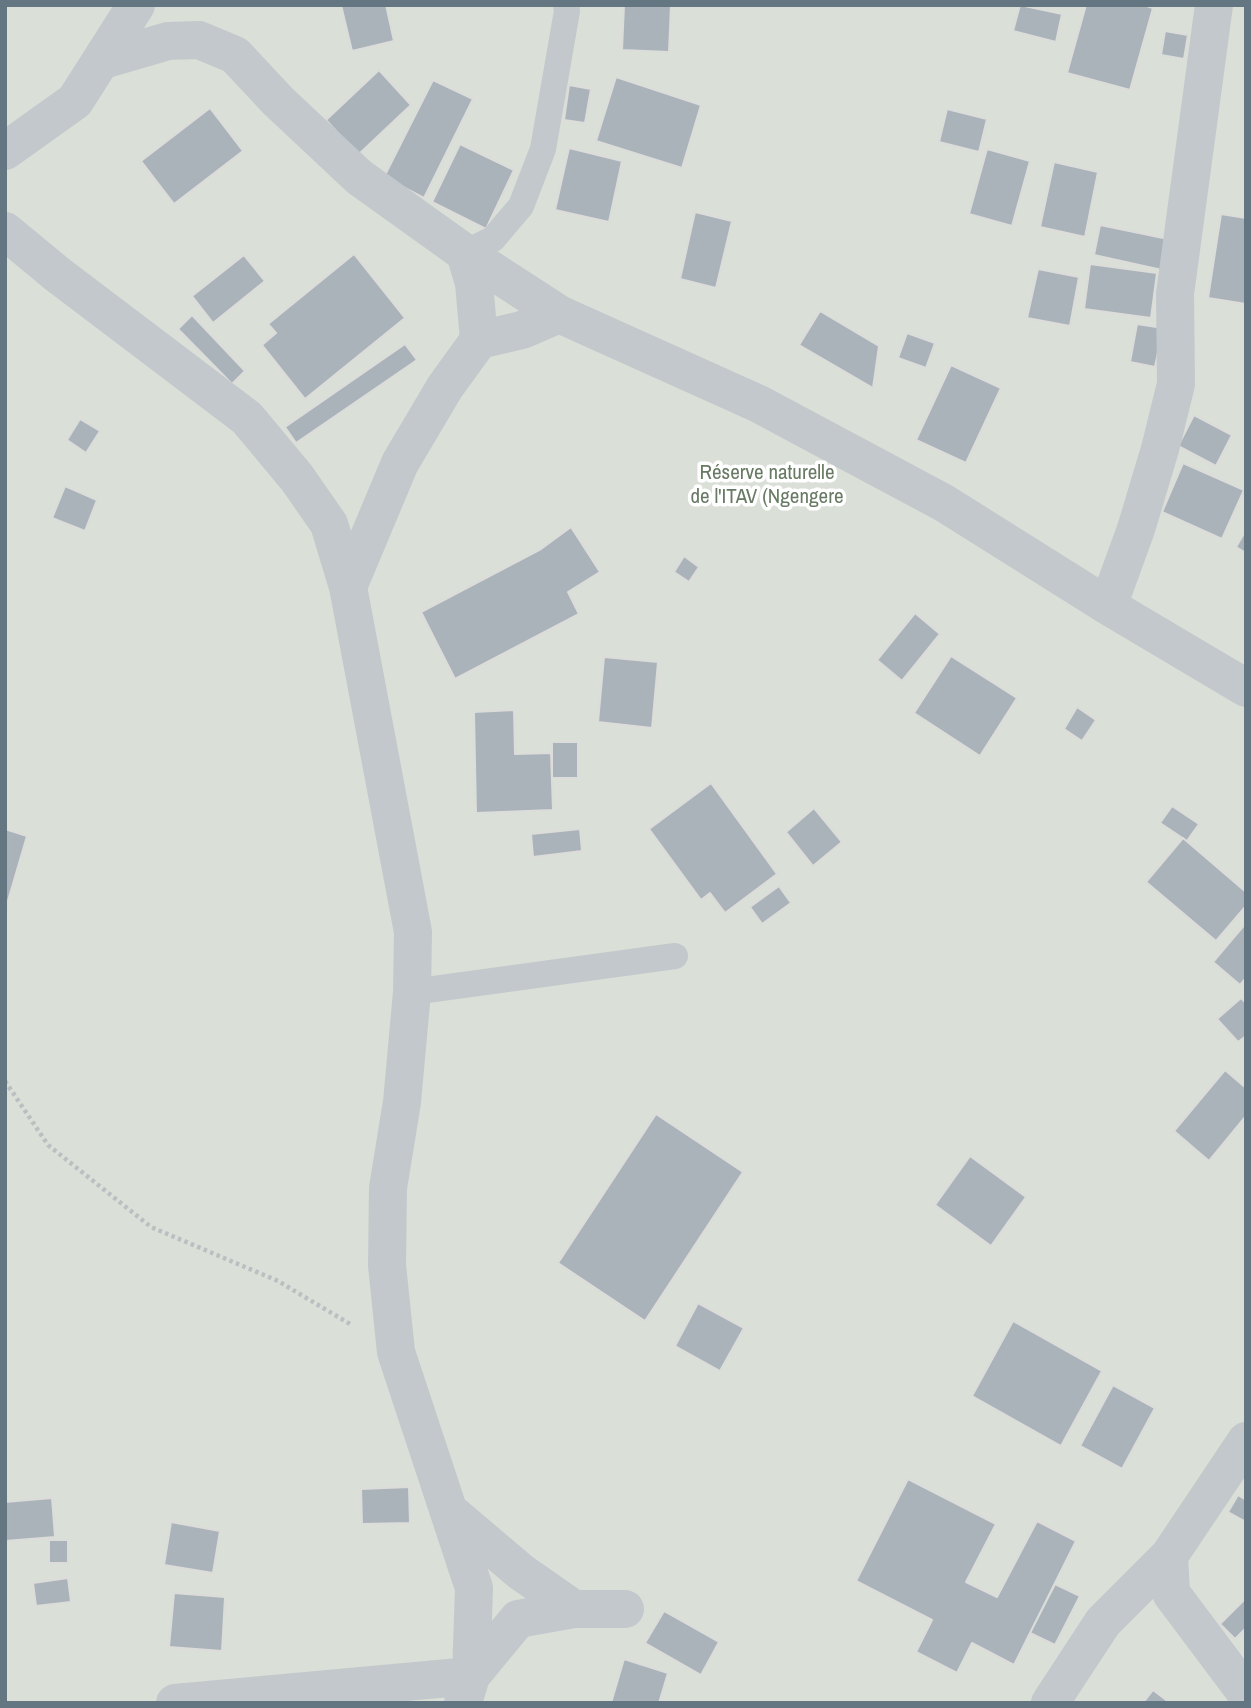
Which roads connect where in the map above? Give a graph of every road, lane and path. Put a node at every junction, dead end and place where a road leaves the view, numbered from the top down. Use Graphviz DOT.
graph roads {
  1 [pos="136,5"];
  2 [pos="566,5"];
  3 [pos="1214,5"];
  4 [pos="103,60"];
  5 [pos="5,151"];
  6 [pos="5,231"];
  7 [pos="465,253"];
  8 [pos="559,314"];
  9 [pos="478,340"];
  10 [pos="348,587"];
  11 [pos="1108,606"];
  12 [pos="1246,688"];
  13 [pos="675,956"];
  14 [pos="412,992"];
  15 [pos="5,1082"];
  16 [pos="396,1352"];
  17 [pos="1246,1441"];
  18 [pos="448,1509"];
  19 [pos="1169,1556"];
  20 [pos="574,1609"];
  21 [pos="625,1609"];
  22 [pos="467,1689"];
  23 [pos="1246,1693"];
  24 [pos="175,1703"];
  25 [pos="1050,1703"];
  1 -- 4 [label="street"];
  2 -- 7 [label="lane"];
  3 -- 11 [label="street"];
  4 -- 5 [label="street"];
  4 -- 7 [label="street"];
  6 -- 10 [label="street"];
  7 -- 8 [label="street"];
  7 -- 9 [label="street"];
  8 -- 9 [label="street"];
  8 -- 11 [label="street"];
  9 -- 10 [label="street"];
  10 -- 14 [label="street"];
  11 -- 12 [label="street"];
  13 -- 14 [label="lane"];
  14 -- 16 [label="street"];
  15 -- 16 [label="path"];
  16 -- 18 [label="street"];
  17 -- 19 [label="street"];
  18 -- 20 [label="street"];
  18 -- 22 [label="street"];
  19 -- 23 [label="street"];
  19 -- 25 [label="street"];
  20 -- 21 [label="street"];
  20 -- 22 [label="street"];
  22 -- 24 [label="street"];
}
